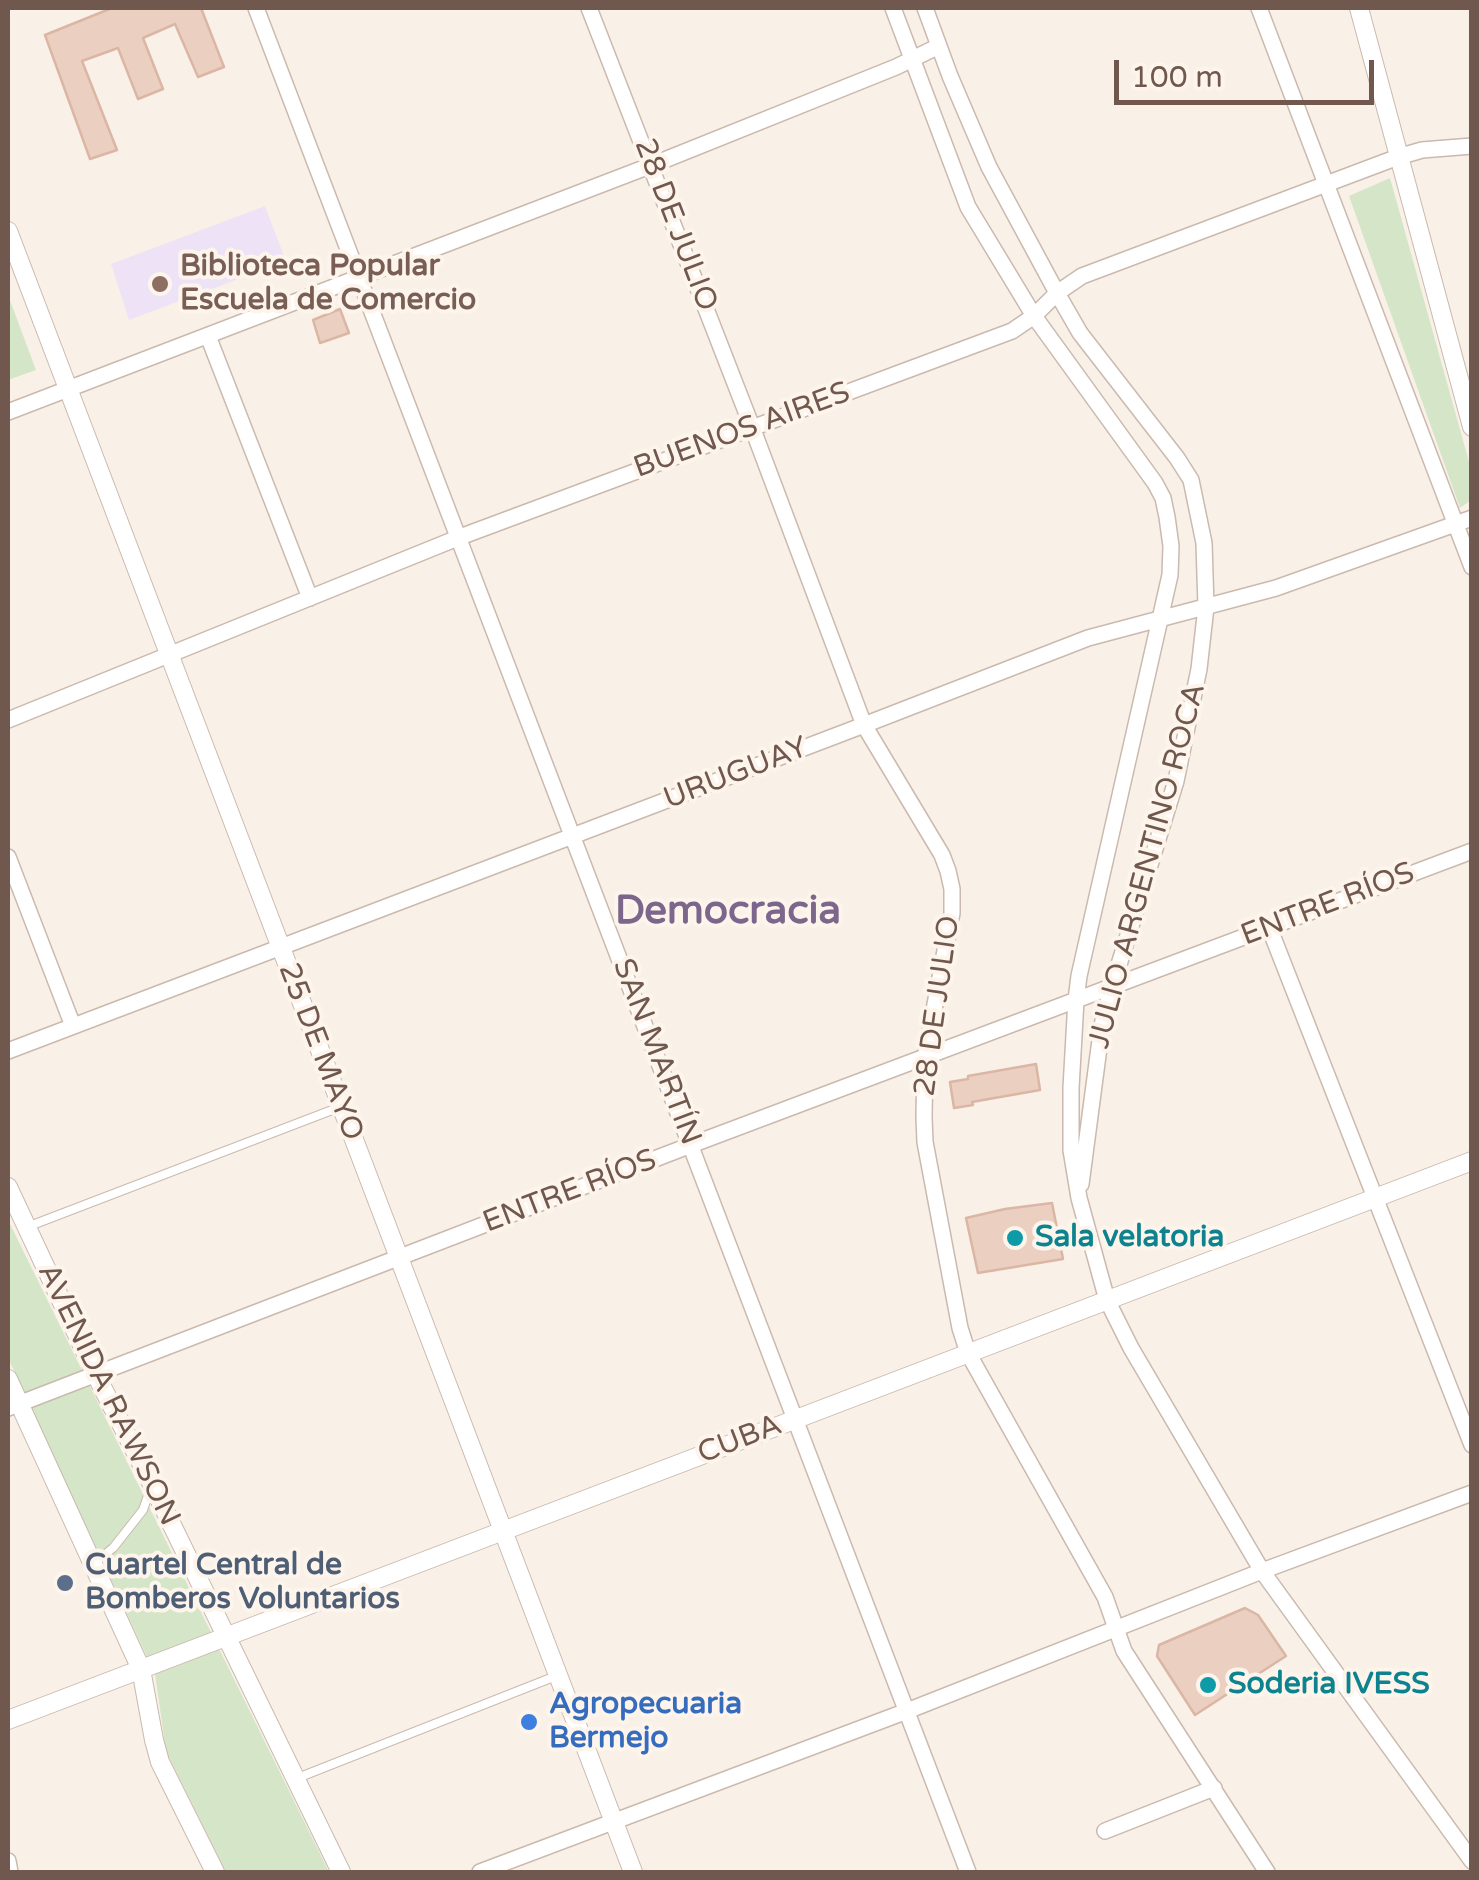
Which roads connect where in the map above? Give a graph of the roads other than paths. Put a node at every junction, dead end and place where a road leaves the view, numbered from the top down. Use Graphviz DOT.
graph roads {
  1 [pos="256,8"];
  2 [pos="589,8"];
  3 [pos="892,8"];
  4 [pos="925,8"];
  5 [pos="1259,8"];
  6 [pos="1359,8"];
  7 [pos="939,46"];
  8 [pos="911,60"];
  9 [pos="1472,146"];
  10 [pos="1398,157"];
  11 [pos="652,165"];
  12 [pos="1327,185"];
  13 [pos="8,231"];
  14 [pos="361,277"];
  15 [pos="1057,294"];
  16 [pos="1034,316"];
  17 [pos="208,336"];
  18 [pos="68,389"];
  19 [pos="8,412"];
  20 [pos="752,427"];
  21 [pos="1472,428"];
  22 [pos="1472,518"];
  23 [pos="1455,524"];
  24 [pos="460,537"];
  25 [pos="1472,567"];
  26 [pos="310,598"];
  27 [pos="1206,607"];
  28 [pos="1161,618"];
  29 [pos="169,656"];
  30 [pos="8,720"];
  31 [pos="864,726"];
  32 [pos="574,836"];
  33 [pos="1472,852"];
  34 [pos="8,857"];
  35 [pos="1269,927"];
  36 [pos="281,948"];
  37 [pos="1112,987"];
  38 [pos="1076,1000"];
  39 [pos="74,1026"];
  40 [pos="8,1051"];
  41 [pos="925,1058"];
  42 [pos="341,1106"];
  43 [pos="691,1145"];
  44 [pos="1472,1160"];
  45 [pos="8,1187"];
  46 [pos="1079,1198"];
  47 [pos="1374,1198"];
  48 [pos="27,1226"];
  49 [pos="399,1257"];
  50 [pos="1107,1300"];
  51 [pos="968,1353"];
  52 [pos="96,1375"];
  53 [pos="8,1379"];
  54 [pos="13,1406"];
  55 [pos="796,1419"];
  56 [pos="1472,1445"];
  57 [pos="152,1484"];
  58 [pos="1472,1493"];
  59 [pos="503,1530"];
  60 [pos="93,1564"];
  61 [pos="1262,1571"];
  62 [pos="1116,1630"];
  63 [pos="226,1636"];
  64 [pos="141,1669"];
  65 [pos="558,1675"];
  66 [pos="907,1711"];
  67 [pos="8,1720"];
  68 [pos="295,1779"];
  69 [pos="1214,1788"];
  70 [pos="614,1822"];
  71 [pos="1105,1832"];
  72 [pos="8,1861"];
  73 [pos="1472,1861"];
  74 [pos="10,1872"];
  75 [pos="215,1872"];
  76 [pos="341,1872"];
  77 [pos="480,1872"];
  78 [pos="633,1872"];
  79 [pos="968,1872"];
  80 [pos="1266,1872"];
  1 -- 14 [label="street, SAN MARTÍN"];
  2 -- 11 [label="street, 28 DE JULIO"];
  3 -- 8 [label="street, JULIO ARGENTINO ROCA"];
  4 -- 7 [label="street, JULIO ARGENTINO ROCA"];
  5 -- 12 [label="street"];
  6 -- 10 [label="street"];
  7 -- 8 [label="street"];
  7 -- 15 [label="street, JULIO ARGENTINO ROCA"];
  8 -- 11 [label="street"];
  8 -- 16 [label="street, JULIO ARGENTINO ROCA"];
  9 -- 10 [label="street, BUENOS AIRES"];
  10 -- 12 [label="street, BUENOS AIRES"];
  10 -- 21 [label="street"];
  11 -- 14 [label="street"];
  11 -- 20 [label="street, 28 DE JULIO"];
  12 -- 15 [label="street, BUENOS AIRES"];
  12 -- 23 [label="street"];
  13 -- 18 [label="street, 25 DE MAYO"];
  14 -- 17 [label="street"];
  14 -- 24 [label="street, SAN MARTÍN"];
  15 -- 16 [label="street, BUENOS AIRES"];
  15 -- 27 [label="street, JULIO ARGENTINO ROCA"];
  16 -- 20 [label="street, BUENOS AIRES"];
  16 -- 28 [label="street, JULIO ARGENTINO ROCA"];
  17 -- 18 [label="street"];
  17 -- 26 [label="street"];
  18 -- 19 [label="street"];
  18 -- 29 [label="street, 25 DE MAYO"];
  20 -- 24 [label="street, BUENOS AIRES"];
  20 -- 31 [label="street, 28 DE JULIO"];
  22 -- 23 [label="street, URUGUAY"];
  23 -- 25 [label="street"];
  23 -- 27 [label="street, URUGUAY"];
  24 -- 26 [label="street, BUENOS AIRES"];
  24 -- 32 [label="street, SAN MARTÍN"];
  26 -- 29 [label="street, BUENOS AIRES"];
  27 -- 28 [label="street, URUGUAY"];
  27 -- 37 [label="street, JULIO ARGENTINO ROCA"];
  28 -- 31 [label="street, URUGUAY"];
  28 -- 38 [label="street, JULIO ARGENTINO ROCA"];
  29 -- 30 [label="street, BUENOS AIRES"];
  29 -- 36 [label="street, 25 DE MAYO"];
  31 -- 32 [label="street, URUGUAY"];
  31 -- 41 [label="street, 28 DE JULIO"];
  32 -- 36 [label="street, URUGUAY"];
  32 -- 43 [label="street, SAN MARTÍN"];
  33 -- 35 [label="street, ENTRE RÍOS"];
  34 -- 39 [label="street"];
  35 -- 37 [label="street, ENTRE RÍOS"];
  35 -- 47 [label="street"];
  36 -- 39 [label="street, URUGUAY"];
  36 -- 42 [label="street, 25 DE MAYO"];
  37 -- 38 [label="street, ENTRE RÍOS"];
  37 -- 46 [label="street, JULIO ARGENTINO ROCA"];
  38 -- 41 [label="street, ENTRE RÍOS"];
  38 -- 46 [label="street, JULIO ARGENTINO ROCA"];
  39 -- 40 [label="street, URUGUAY"];
  41 -- 43 [label="street, ENTRE RÍOS"];
  41 -- 51 [label="street, 28 DE JULIO"];
  42 -- 48 [label="lane"];
  42 -- 49 [label="street, 25 DE MAYO"];
  43 -- 49 [label="street, ENTRE RÍOS"];
  43 -- 55 [label="street, SAN MARTÍN"];
  44 -- 47 [label="street, CUBA"];
  45 -- 48 [label="street, AVENIDA RAWSON"];
  46 -- 50 [label="street, JULIO ARGENTINO ROCA"];
  47 -- 50 [label="street, CUBA"];
  47 -- 56 [label="street"];
  48 -- 52 [label="street, AVENIDA RAWSON"];
  49 -- 52 [label="street, ENTRE RÍOS"];
  49 -- 59 [label="street, 25 DE MAYO"];
  50 -- 51 [label="street, CUBA"];
  50 -- 61 [label="street, JULIO ARGENTINO ROCA"];
  51 -- 55 [label="street, CUBA"];
  51 -- 62 [label="street, 28 DE JULIO"];
  52 -- 54 [label="street, ENTRE RÍOS"];
  52 -- 57 [label="street, AVENIDA RAWSON"];
  53 -- 54 [label="street"];
  54 -- 60 [label="street"];
  55 -- 59 [label="street, CUBA"];
  55 -- 66 [label="street, SAN MARTÍN"];
  57 -- 60 [label="lane"];
  57 -- 63 [label="street, AVENIDA RAWSON"];
  58 -- 61 [label="street"];
  59 -- 63 [label="street, CUBA"];
  59 -- 65 [label="street, 25 DE MAYO"];
  60 -- 64 [label="street"];
  61 -- 62 [label="street"];
  61 -- 73 [label="street, JULIO ARGENTINO ROCA"];
  62 -- 66 [label="street"];
  62 -- 69 [label="street, 28 DE JULIO"];
  63 -- 64 [label="street, CUBA"];
  63 -- 68 [label="street, AVENIDA RAWSON"];
  64 -- 67 [label="street, CUBA"];
  64 -- 75 [label="street"];
  65 -- 68 [label="lane"];
  65 -- 70 [label="street, 25 DE MAYO"];
  66 -- 70 [label="street"];
  66 -- 79 [label="street, SAN MARTÍN"];
  68 -- 76 [label="street, AVENIDA RAWSON"];
  69 -- 71 [label="street"];
  69 -- 80 [label="street, 28 DE JULIO"];
  70 -- 77 [label="street"];
  70 -- 78 [label="street, 25 DE MAYO"];
  72 -- 74 [label="street"];
}
